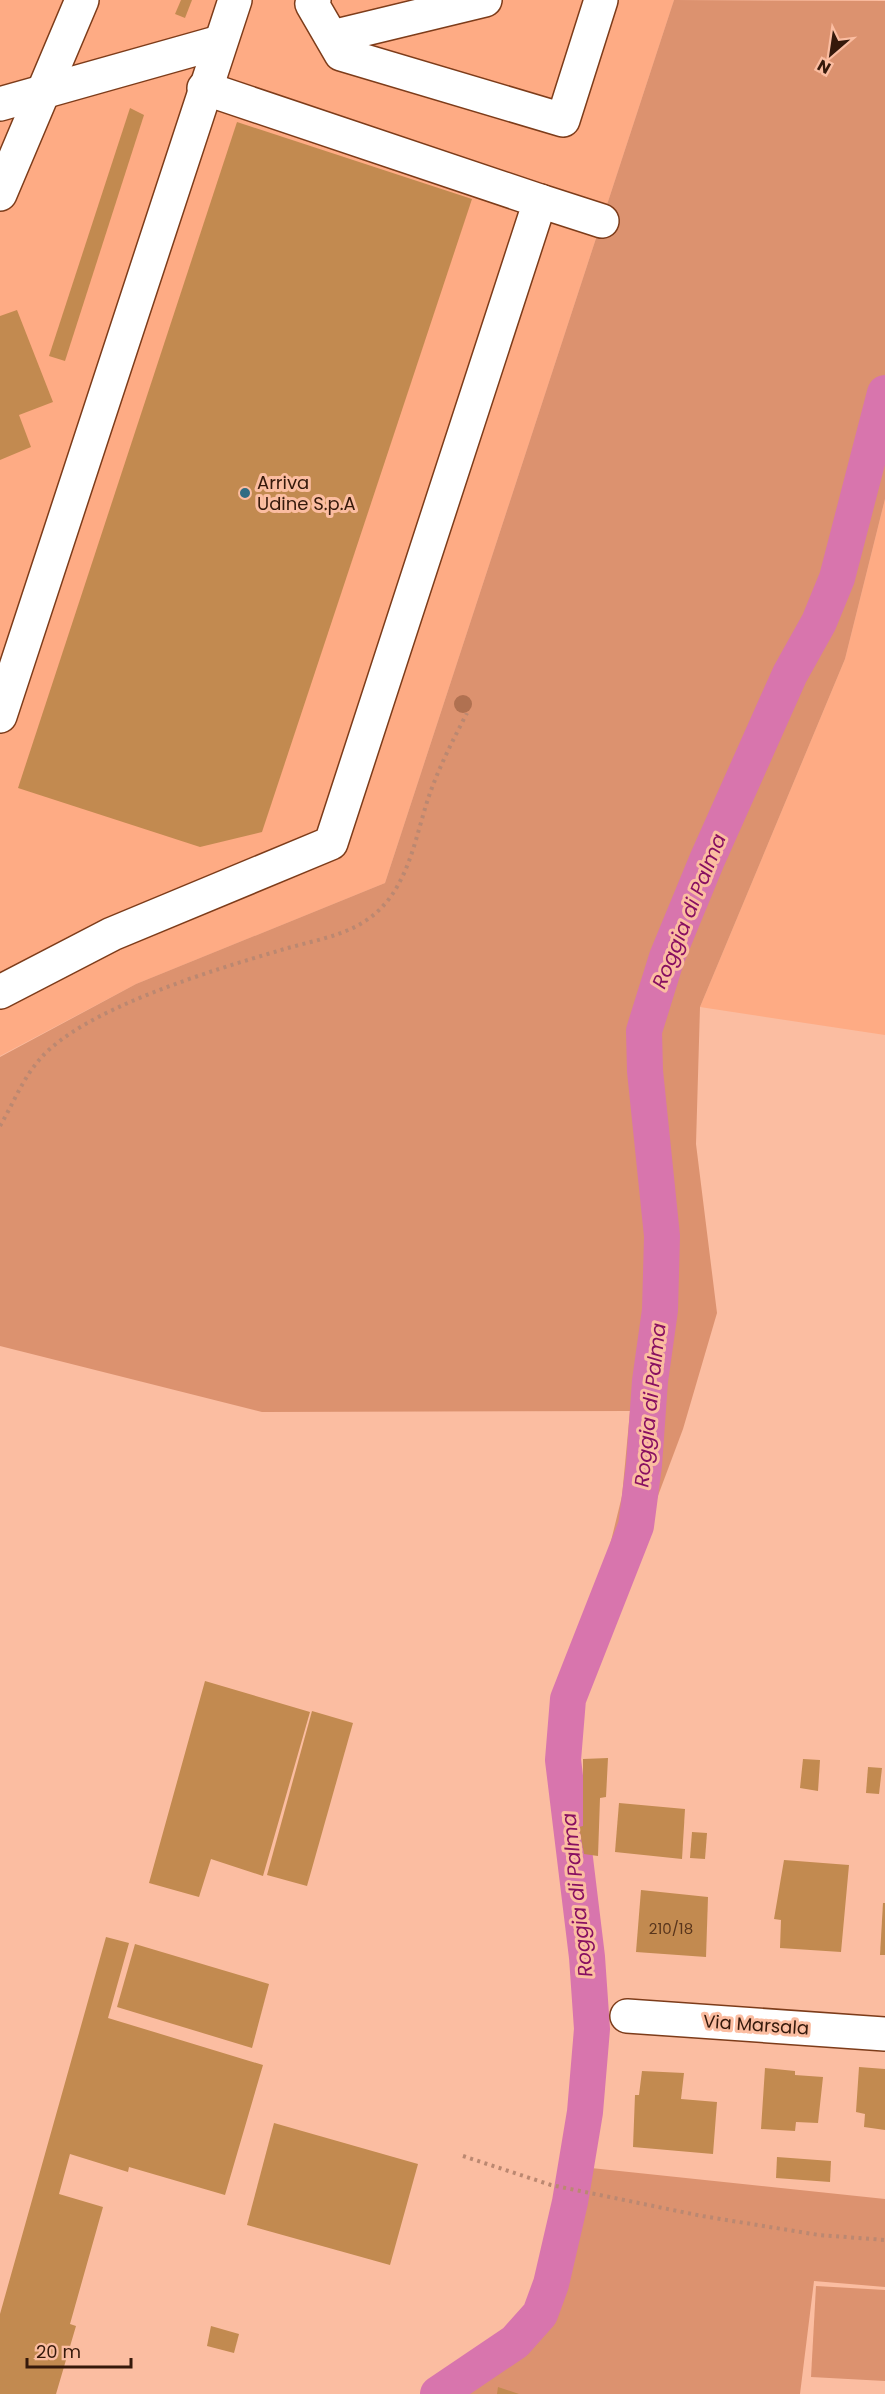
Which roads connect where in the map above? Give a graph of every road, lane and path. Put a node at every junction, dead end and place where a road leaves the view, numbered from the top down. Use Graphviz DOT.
graph roads {
  1 [pos="82,0"];
  2 [pos="235,0"];
  3 [pos="314,0"];
  4 [pos="485,0"];
  5 [pos="601,0"];
  6 [pos="332,37"];
  7 [pos="220,42"];
  8 [pos="204,88"];
  9 [pos="43,92"];
  10 [pos="0,104"];
  11 [pos="0,194"];
  12 [pos="540,201"];
  13 [pos="602,222"];
  14 [pos="466,712"];
  15 [pos="0,716"];
  16 [pos="0,992"];
  17 [pos="0,1126"];
  18 [pos="627,2016"];
  19 [pos="885,2034"];
  20 [pos="463,2156"];
  21 [pos="885,2240"];
  1 -- 9 [label="street"];
  2 -- 7 [label="street"];
  3 -- 6 [label="street"];
  4 -- 6 [label="street"];
  5 -- 6 [label="street"];
  7 -- 8 [label="street"];
  7 -- 9 [label="street"];
  8 -- 12 [label="street"];
  8 -- 15 [label="street"];
  9 -- 10 [label="street"];
  9 -- 11 [label="street"];
  12 -- 13 [label="street"];
  12 -- 16 [label="street"];
  14 -- 17 [label="path"];
  18 -- 19 [label="street, Via Marsala"];
  20 -- 21 [label="path"];
}
